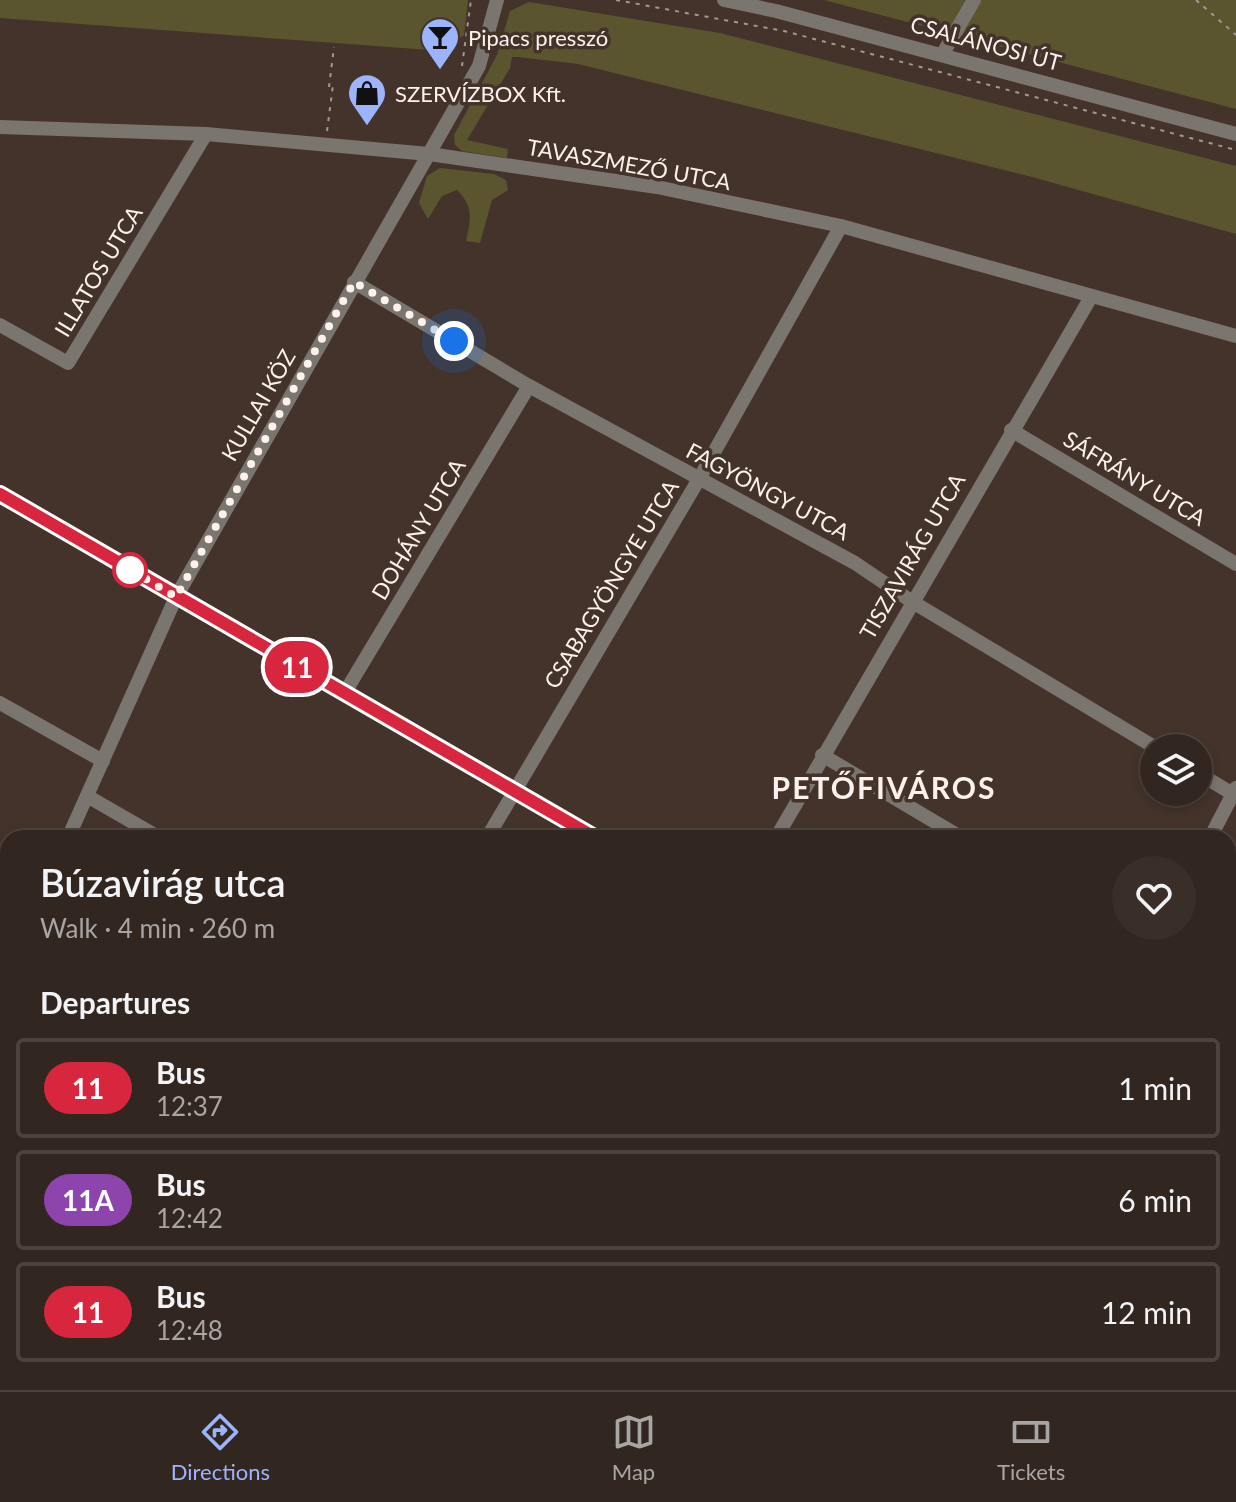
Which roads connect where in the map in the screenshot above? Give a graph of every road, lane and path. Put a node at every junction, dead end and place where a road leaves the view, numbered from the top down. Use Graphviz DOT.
graph roads {
  1 [pos="471,0"];
  2 [pos="497,0"];
  3 [pos="616,0"];
  4 [pos="724,0"];
  5 [pos="974,0"];
  6 [pos="1196,0"];
  7 [pos="1236,35"];
  8 [pos="334,47"];
  9 [pos="942,55"];
  10 [pos="461,71"];
  11 [pos="0,127"];
  12 [pos="206,134"];
  13 [pos="1236,134"];
  14 [pos="326,137"];
  15 [pos="1236,150"];
  16 [pos="429,154"];
  17 [pos="841,226"];
  18 [pos="354,282"];
  19 [pos="1091,297"];
  20 [pos="0,325"];
  21 [pos="1236,336"];
  22 [pos="529,386"];
  23 [pos="1011,430"];
  24 [pos="699,479"];
  25 [pos="0,494"];
  26 [pos="1236,564"];
  27 [pos="176,597"];
  28 [pos="911,601"];
  29 [pos="344,694"];
  30 [pos="0,703"];
  31 [pos="1140,738"];
  32 [pos="822,755"];
  33 [pos="103,761"];
  34 [pos="1212,780"];
  35 [pos="514,790"];
  36 [pos="1234,791"];
  37 [pos="87,796"];
  38 [pos="72,830"];
  39 [pos="146,830"];
  40 [pos="492,830"];
  41 [pos="582,830"];
  42 [pos="780,830"];
  43 [pos="949,830"];
  44 [pos="1214,830"];
  1 -- 10 [label="path"];
  2 -- 16 [label="street, KULLAI KÖZ"];
  3 -- 15 [label="path"];
  4 -- 9 [label="street, CSALÁNOSI ÚT"];
  5 -- 9 [label="street"];
  6 -- 7 [label="path"];
  8 -- 14 [label="path"];
  9 -- 13 [label="street, CSALÁNOSI ÚT"];
  11 -- 12 [label="street, TAVASZMEZŐ UTCA"];
  12 -- 16 [label="street, TAVASZMEZŐ UTCA"];
  12 -- 20 [label="street, ILLATOS UTCA"];
  16 -- 17 [label="street, TAVASZMEZŐ UTCA"];
  16 -- 18 [label="street, KULLAI KÖZ"];
  17 -- 19 [label="street, TAVASZMEZŐ UTCA"];
  17 -- 24 [label="street, CSABAGYÖNGYE UTCA"];
  18 -- 22 [label="street, FAGYÖNGY UTCA"];
  18 -- 27 [label="street, KULLAI KÖZ"];
  19 -- 21 [label="street, TAVASZMEZŐ UTCA"];
  19 -- 23 [label="street, TISZAVIRÁG UTCA"];
  22 -- 24 [label="street, FAGYÖNGY UTCA"];
  22 -- 29 [label="street, DOHÁNY UTCA"];
  23 -- 26 [label="street, SÁFRÁNY UTCA"];
  23 -- 28 [label="street, TISZAVIRÁG UTCA"];
  24 -- 28 [label="street, FAGYÖNGY UTCA"];
  24 -- 35 [label="street, CSABAGYÖNGYE UTCA"];
  25 -- 27 [label="street"];
  27 -- 29 [label="street"];
  27 -- 33 [label="street, KULLAI KÖZ"];
  28 -- 31 [label="street, FAGYÖNGY UTCA"];
  28 -- 32 [label="street, TISZAVIRÁG UTCA"];
  29 -- 35 [label="street"];
  30 -- 33 [label="street"];
  32 -- 42 [label="street, TISZAVIRÁG UTCA"];
  32 -- 43 [label="street"];
  33 -- 37 [label="street, KULLAI KÖZ"];
  34 -- 36 [label="street"];
  35 -- 40 [label="street, CSABAGYÖNGYE UTCA"];
  35 -- 41 [label="street"];
  36 -- 44 [label="street"];
  37 -- 38 [label="street, KULLAI KÖZ"];
  37 -- 39 [label="street"];
}
